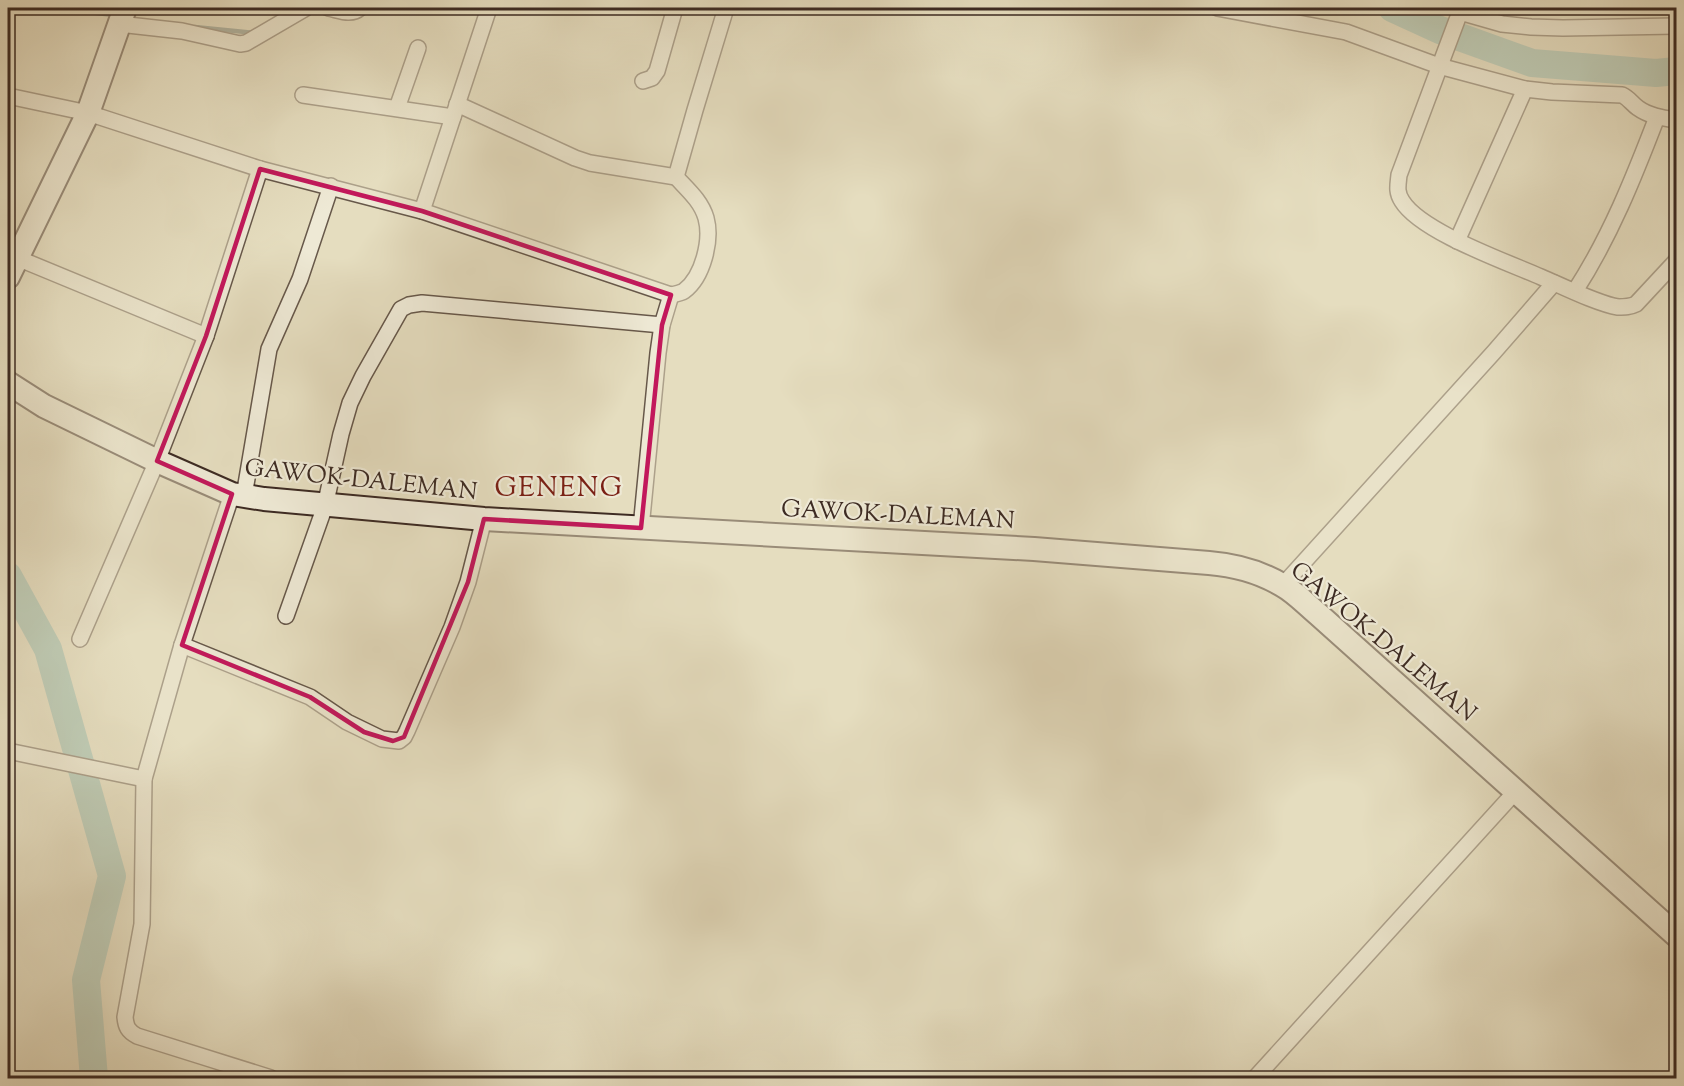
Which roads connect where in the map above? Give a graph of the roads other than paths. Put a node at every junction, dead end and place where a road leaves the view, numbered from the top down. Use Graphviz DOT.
graph roads {
  1 [pos="306,8"];
  2 [pos="328,8"];
  3 [pos="360,8"];
  4 [pos="489,8"];
  5 [pos="675,8"];
  6 [pos="726,8"];
  7 [pos="1217,8"];
  8 [pos="1457,12"];
  9 [pos="1488,14"];
  10 [pos="122,16"];
  11 [pos="1677,26"];
  12 [pos="418,48"];
  13 [pos="1434,79"];
  14 [pos="643,81"];
  15 [pos="1523,94"];
  16 [pos="303,95"];
  17 [pos="8,96"];
  18 [pos="397,108"];
  19 [pos="455,111"];
  20 [pos="88,113"];
  21 [pos="1657,117"];
  22 [pos="1677,120"];
  23 [pos="260,169"];
  24 [pos="676,177"];
  25 [pos="331,186"];
  26 [pos="422,211"];
  27 [pos="1457,241"];
  28 [pos="1677,261"];
  29 [pos="11,263"];
  30 [pos="1552,287"];
  31 [pos="1575,291"];
  32 [pos="671,295"];
  33 [pos="662,325"];
  34 [pos="206,336"];
  35 [pos="8,383"];
  36 [pos="157,462"];
  37 [pos="238,495"];
  38 [pos="325,506"];
  39 [pos="484,519"];
  40 [pos="641,528"];
  41 [pos="1283,585"];
  42 [pos="286,616"];
  43 [pos="80,639"];
  44 [pos="182,645"];
  45 [pos="8,751"];
  46 [pos="144,778"];
  47 [pos="1516,791"];
  48 [pos="1677,935"];
  49 [pos="271,1078"];
  50 [pos="1256,1078"];
  1 -- 10 [label="street"];
  2 -- 3 [label="street"];
  4 -- 19 [label="street"];
  5 -- 14 [label="street"];
  6 -- 24 [label="street"];
  7 -- 13 [label="street"];
  8 -- 9 [label="street"];
  8 -- 13 [label="street"];
  9 -- 11 [label="street"];
  10 -- 20 [label="street"];
  12 -- 18 [label="street"];
  13 -- 15 [label="street"];
  13 -- 27 [label="street"];
  15 -- 21 [label="street"];
  15 -- 27 [label="street"];
  16 -- 18 [label="street"];
  17 -- 20 [label="street"];
  18 -- 19 [label="street"];
  19 -- 24 [label="street"];
  19 -- 26 [label="street"];
  20 -- 23 [label="street"];
  20 -- 29 [label="street"];
  21 -- 22 [label="street"];
  21 -- 31 [label="street"];
  23 -- 25 [label="street"];
  23 -- 34 [label="street"];
  24 -- 32 [label="street"];
  25 -- 26 [label="street"];
  25 -- 37 [label="street"];
  26 -- 32 [label="street"];
  27 -- 30 [label="street"];
  28 -- 31 [label="street"];
  29 -- 34 [label="street"];
  30 -- 31 [label="street"];
  30 -- 41 [label="street"];
  32 -- 33 [label="street"];
  33 -- 38 [label="street"];
  33 -- 40 [label="street"];
  34 -- 36 [label="street"];
  35 -- 36 [label="street, GAWOK-DALEMAN"];
  36 -- 37 [label="street, GAWOK-DALEMAN"];
  36 -- 43 [label="street"];
  37 -- 38 [label="street, GAWOK-DALEMAN"];
  37 -- 44 [label="street"];
  38 -- 39 [label="street, GAWOK-DALEMAN"];
  38 -- 42 [label="street"];
  39 -- 40 [label="street, GAWOK-DALEMAN"];
  39 -- 44 [label="street"];
  40 -- 41 [label="street, GAWOK-DALEMAN"];
  41 -- 47 [label="street, GAWOK-DALEMAN"];
  44 -- 46 [label="street"];
  45 -- 46 [label="street"];
  46 -- 49 [label="street"];
  47 -- 48 [label="street, GAWOK-DALEMAN"];
  47 -- 50 [label="street"];
}
